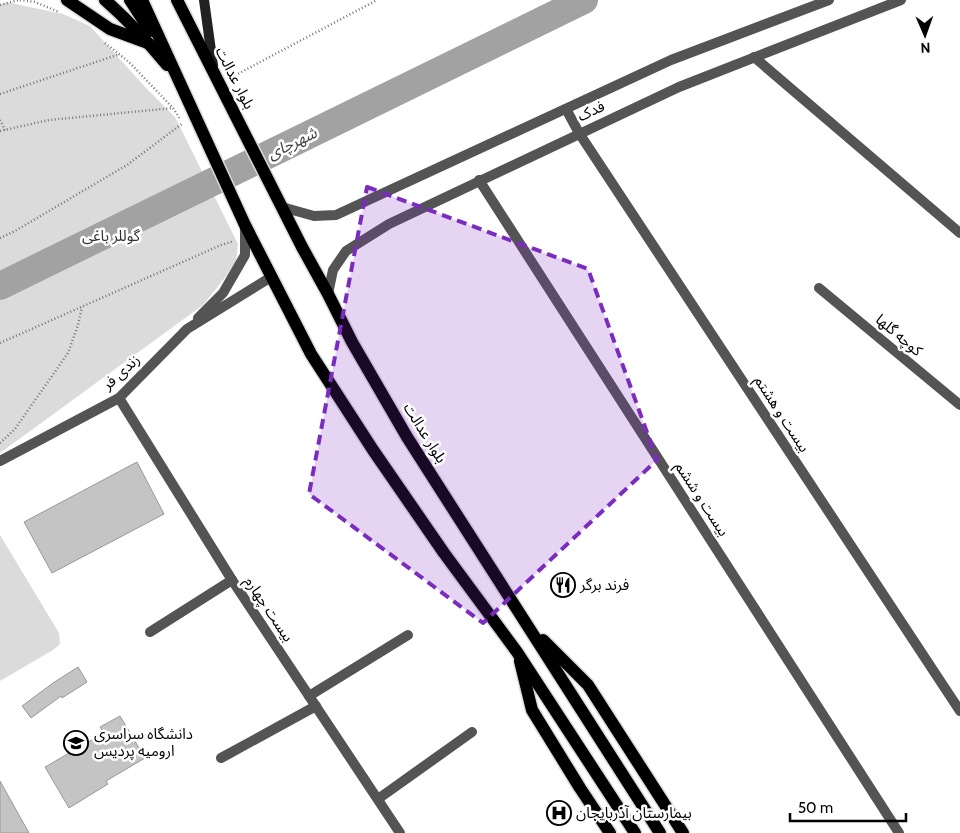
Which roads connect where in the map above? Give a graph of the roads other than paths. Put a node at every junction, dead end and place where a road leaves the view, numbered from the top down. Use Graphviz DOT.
graph roads {
  1 [pos="66,0"];
  2 [pos="105,0"];
  3 [pos="130,0"];
  4 [pos="142,0"];
  5 [pos="177,0"];
  6 [pos="184,0"];
  7 [pos="204,0"];
  8 [pos="829,0"];
  9 [pos="901,0"];
  10 [pos="194,33"];
  11 [pos="150,44"];
  12 [pos="164,48"];
  13 [pos="754,57"];
  14 [pos="213,71"];
  15 [pos="178,78"];
  16 [pos="566,109"];
  17 [pos="579,133"];
  18 [pos="480,180"];
  19 [pos="282,207"];
  20 [pos="245,226"];
  21 [pos="960,233"];
  22 [pos="271,278"];
  23 [pos="819,288"];
  24 [pos="328,294"];
  25 [pos="187,329"];
  26 [pos="120,398"];
  27 [pos="960,405"];
  28 [pos="0,461"];
  29 [pos="232,580"];
  30 [pos="524,620"];
  31 [pos="150,632"];
  32 [pos="408,635"];
  33 [pos="517,652"];
  34 [pos="309,696"];
  35 [pos="316,706"];
  36 [pos="960,711"];
  37 [pos="472,732"];
  38 [pos="221,758"];
  39 [pos="378,799"];
  40 [pos="400,833"];
  41 [pos="610,833"];
  42 [pos="635,833"];
  43 [pos="660,833"];
  44 [pos="683,833"];
  45 [pos="899,833"];
  1 -- 11 [label="main road"];
  2 -- 11 [label="main road"];
  3 -- 12 [label="main road"];
  4 -- 12 [label="main road"];
  5 -- 10 [label="main road"];
  6 -- 10 [label="main road"];
  7 -- 14 [label="main road"];
  8 -- 16 [label="street, فدک"];
  9 -- 13 [label="street, فدک"];
  10 -- 14 [label="main road, بلوار عدالت"];
  11 -- 15 [label="main road"];
  12 -- 15 [label="main road"];
  13 -- 17 [label="street, فدک"];
  13 -- 21 [label="street"];
  14 -- 19 [label="main road, بلوار عدالت"];
  15 -- 20 [label="main road"];
  16 -- 17 [label="street, بیست و هشتم"];
  16 -- 19 [label="street, فدک"];
  17 -- 18 [label="street, فدک"];
  17 -- 36 [label="street, بیست و هشتم"];
  18 -- 24 [label="street, فدک"];
  18 -- 45 [label="street, بیست و ششم"];
  19 -- 24 [label="main road, بلوار عدالت"];
  20 -- 22 [label="main road"];
  20 -- 25 [label="street"];
  22 -- 25 [label="street, زندی فر"];
  22 -- 33 [label="main road"];
  23 -- 27 [label="street, کوچه گلها"];
  24 -- 30 [label="main road, بلوار عدالت"];
  25 -- 26 [label="street, زندی فر"];
  26 -- 28 [label="street, زندی فر"];
  26 -- 29 [label="street, بیست چهارم"];
  29 -- 31 [label="street"];
  29 -- 34 [label="street, بیست چهارم"];
  30 -- 43 [label="main road, بلوار عدالت"];
  30 -- 44 [label="main road"];
  32 -- 34 [label="street"];
  33 -- 41 [label="main road"];
  33 -- 42 [label="main road"];
  34 -- 35 [label="street, بیست چهارم"];
  35 -- 38 [label="street"];
  35 -- 39 [label="street, بیست چهارم"];
  37 -- 39 [label="street"];
  39 -- 40 [label="street, بیست چهارم"];
}
